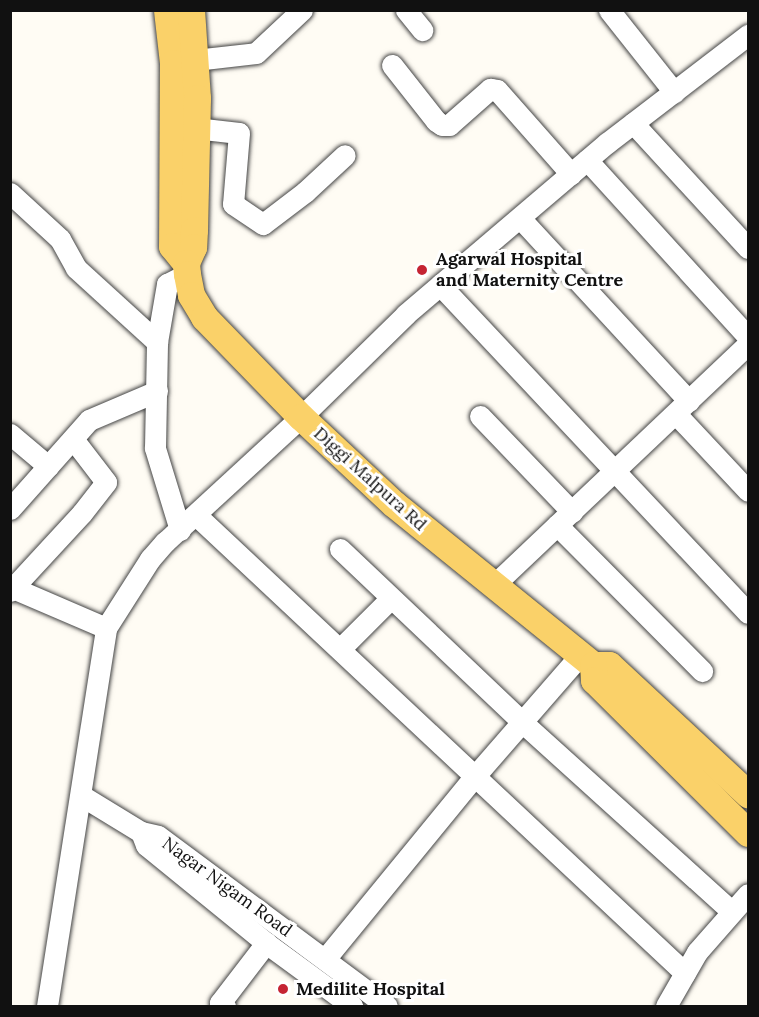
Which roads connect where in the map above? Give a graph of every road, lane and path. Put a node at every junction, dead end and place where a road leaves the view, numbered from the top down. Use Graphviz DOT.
graph roads {
  1 [pos="167,10"];
  2 [pos="191,10"];
  3 [pos="302,10"];
  4 [pos="406,10"];
  5 [pos="609,10"];
  6 [pos="422,30"];
  7 [pos="748,34"];
  8 [pos="195,60"];
  9 [pos="392,64"];
  10 [pos="674,92"];
  11 [pos="633,123"];
  12 [pos="195,128"];
  13 [pos="345,155"];
  14 [pos="579,167"];
  15 [pos="10,193"];
  16 [pos="520,218"];
  17 [pos="748,248"];
  18 [pos="182,261"];
  19 [pos="440,285"];
  20 [pos="748,337"];
  21 [pos="157,342"];
  22 [pos="748,344"];
  23 [pos="157,391"];
  24 [pos="682,407"];
  25 [pos="480,416"];
  26 [pos="301,417"];
  27 [pos="10,434"];
  28 [pos="73,439"];
  29 [pos="48,466"];
  30 [pos="615,471"];
  31 [pos="748,490"];
  32 [pos="12,506"];
  33 [pos="196,514"];
  34 [pos="564,518"];
  35 [pos="180,530"];
  36 [pos="340,549"];
  37 [pos="495,584"];
  38 [pos="12,589"];
  39 [pos="391,598"];
  40 [pos="748,613"];
  41 [pos="106,628"];
  42 [pos="340,649"];
  43 [pos="587,659"];
  44 [pos="702,672"];
  45 [pos="522,722"];
  46 [pos="475,776"];
  47 [pos="748,794"];
  48 [pos="82,796"];
  49 [pos="748,830"];
  50 [pos="141,832"];
  51 [pos="748,894"];
  52 [pos="732,912"];
  53 [pos="266,943"];
  54 [pos="325,959"];
  55 [pos="685,973"];
  56 [pos="47,1006"];
  57 [pos="225,1006"];
  58 [pos="352,1006"];
  59 [pos="387,1006"];
  60 [pos="666,1006"];
  1 -- 18 [label="main road, Diggi Malpura Rd"];
  2 -- 8 [label="main road"];
  3 -- 8 [label="street"];
  4 -- 6 [label="street"];
  5 -- 10 [label="street"];
  7 -- 10 [label="street"];
  8 -- 12 [label="main road"];
  9 -- 14 [label="street"];
  10 -- 11 [label="street"];
  11 -- 14 [label="street"];
  11 -- 17 [label="street"];
  12 -- 13 [label="street"];
  12 -- 18 [label="main road"];
  14 -- 16 [label="street"];
  14 -- 20 [label="street"];
  15 -- 21 [label="street"];
  16 -- 19 [label="street"];
  16 -- 24 [label="street"];
  18 -- 21 [label="street"];
  18 -- 26 [label="main road, Diggi Malpura Rd"];
  19 -- 26 [label="street"];
  19 -- 30 [label="street"];
  21 -- 23 [label="street"];
  22 -- 24 [label="street"];
  23 -- 28 [label="street"];
  23 -- 35 [label="street"];
  24 -- 30 [label="street"];
  24 -- 31 [label="street"];
  25 -- 34 [label="street"];
  26 -- 33 [label="street"];
  26 -- 37 [label="main road, Diggi Malpura Rd"];
  27 -- 29 [label="street"];
  28 -- 29 [label="street"];
  28 -- 38 [label="street"];
  29 -- 32 [label="street"];
  30 -- 34 [label="street"];
  30 -- 40 [label="street"];
  33 -- 35 [label="street"];
  33 -- 42 [label="street"];
  34 -- 37 [label="street"];
  34 -- 44 [label="street"];
  35 -- 41 [label="street"];
  36 -- 39 [label="street"];
  37 -- 43 [label="main road, Diggi Malpura Rd"];
  38 -- 41 [label="street"];
  39 -- 42 [label="street"];
  39 -- 45 [label="street"];
  41 -- 48 [label="street"];
  42 -- 46 [label="street"];
  43 -- 45 [label="street"];
  43 -- 47 [label="main road, Diggi Malpura Rd"];
  43 -- 49 [label="main road, Diggi Malpura Rd"];
  45 -- 46 [label="street"];
  45 -- 52 [label="street"];
  46 -- 54 [label="street"];
  46 -- 55 [label="street"];
  48 -- 50 [label="street"];
  48 -- 56 [label="street"];
  50 -- 53 [label="street, Nagar Nigam Road"];
  50 -- 54 [label="street, Nagar Nigam Road"];
  51 -- 52 [label="street"];
  52 -- 55 [label="street"];
  53 -- 57 [label="street"];
  53 -- 58 [label="street, Nagar Nigam Road"];
  54 -- 59 [label="street, Nagar Nigam Road"];
  55 -- 60 [label="street"];
}
